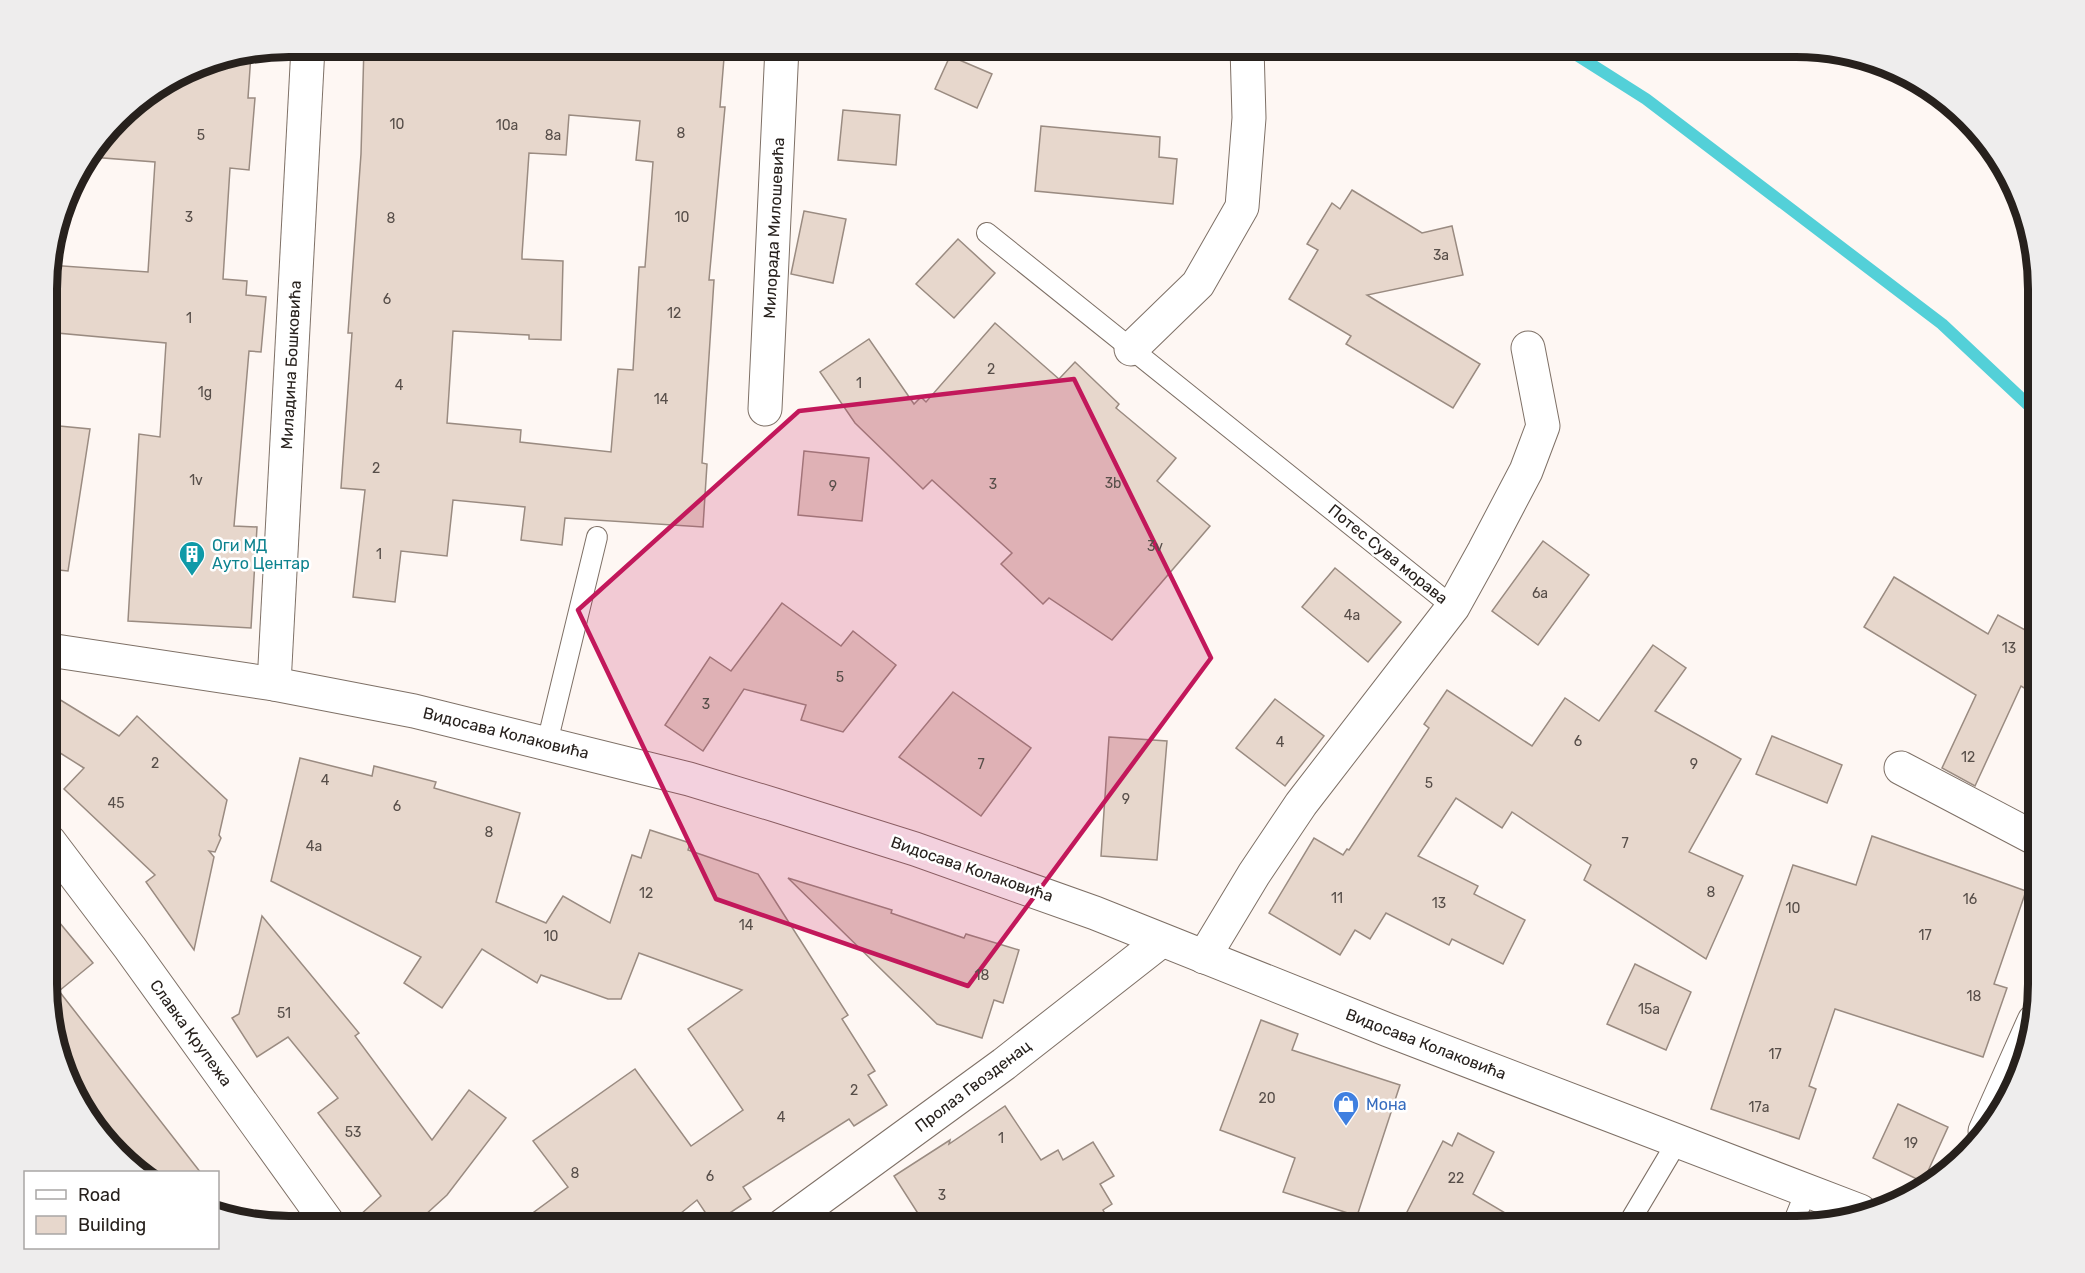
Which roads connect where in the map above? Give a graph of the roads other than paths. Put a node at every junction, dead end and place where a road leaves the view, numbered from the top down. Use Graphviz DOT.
graph roads {
  1 [pos="307,57"];
  2 [pos="782,57"];
  3 [pos="1247,57"];
  4 [pos="987,233"];
  5 [pos="1528,348"];
  6 [pos="1131,349"];
  7 [pos="765,409"];
  8 [pos="597,537"];
  9 [pos="1453,607"];
  10 [pos="57,651"];
  11 [pos="274,684"];
  12 [pos="547,743"];
  13 [pos="1901,768"];
  14 [pos="2028,835"];
  15 [pos="57,852"];
  16 [pos="1161,941"];
  17 [pos="1204,957"];
  18 [pos="1677,1142"];
  19 [pos="1806,1191"];
  20 [pos="1852,1209"];
  21 [pos="322,1216"];
  22 [pos="796,1216"];
  23 [pos="1633,1216"];
  24 [pos="1796,1216"];
  1 -- 11 [label="street, Миладина Бошковића"];
  2 -- 7 [label="street, Милорада Милошевића"];
  3 -- 6 [label="street"];
  4 -- 6 [label="lane, Потес Сува морава"];
  5 -- 9 [label="street"];
  6 -- 9 [label="lane, Потес Сува морава"];
  8 -- 12 [label="lane"];
  9 -- 17 [label="street, Потес Сува морава"];
  10 -- 11 [label="street, Видосава Колаковића"];
  11 -- 12 [label="street, Видосава Колаковића"];
  12 -- 16 [label="street, Видосава Колаковића"];
  13 -- 14 [label="street"];
  15 -- 21 [label="street, Славка Крупежа"];
  16 -- 17 [label="street, Видосава Колаковића"];
  16 -- 22 [label="street, Пролаз Гвозденац"];
  17 -- 18 [label="street, Видосава Колаковића"];
  18 -- 19 [label="street, Видосава Колаковића"];
  18 -- 23 [label="lane"];
  19 -- 20 [label="street, Видосава Колаковића"];
  19 -- 24 [label="lane"];
}
